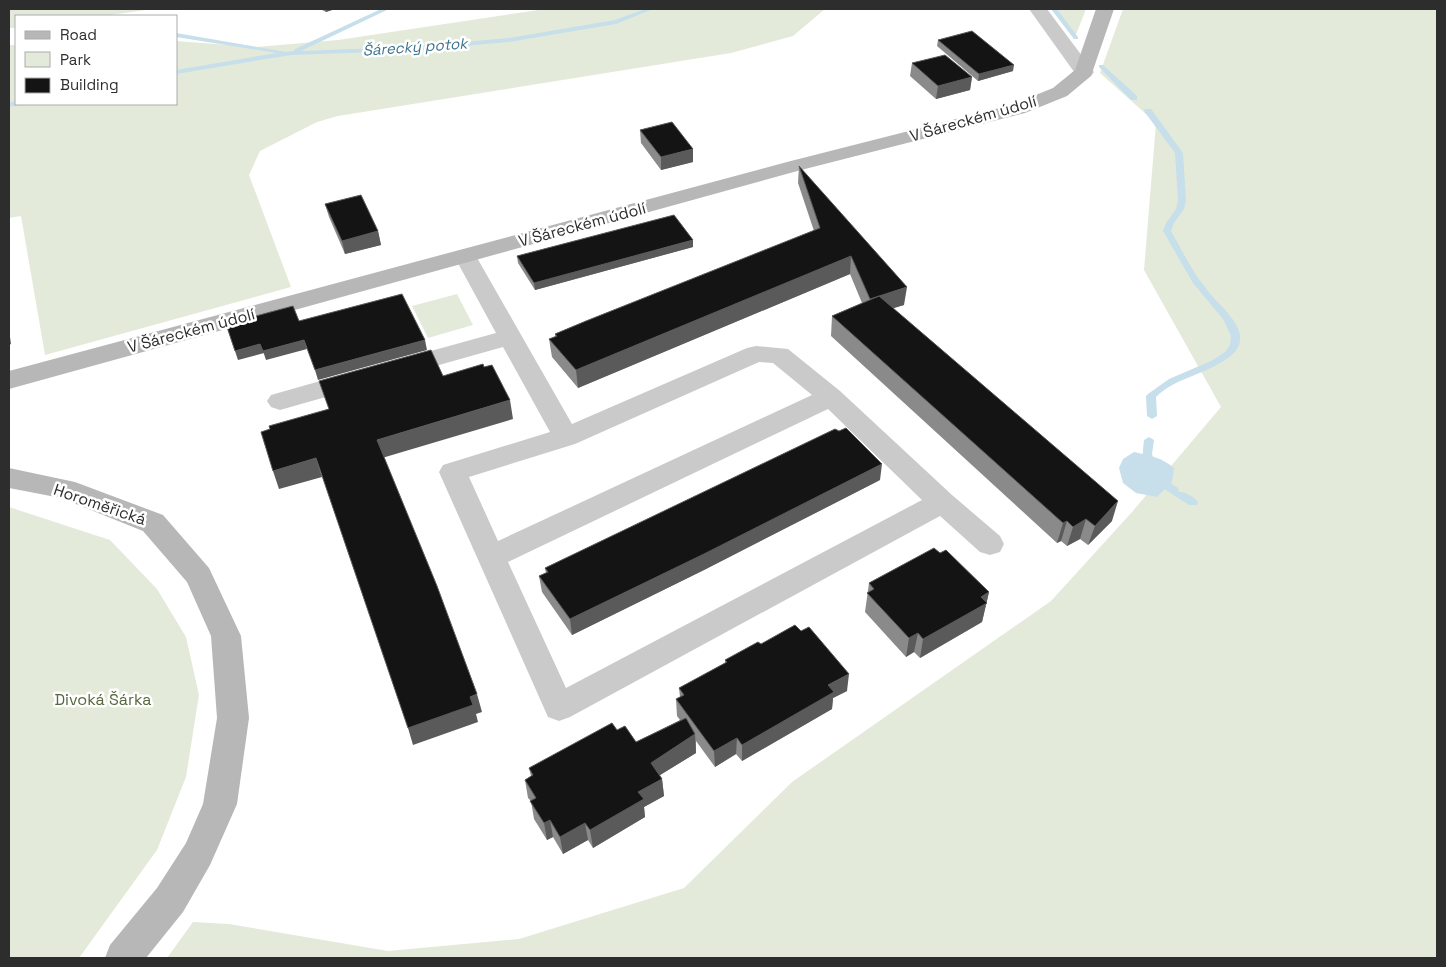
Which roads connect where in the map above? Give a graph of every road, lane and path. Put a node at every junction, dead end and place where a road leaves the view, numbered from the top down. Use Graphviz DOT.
graph roads {
  1 [pos="1038,9"];
  2 [pos="1105,9"];
  3 [pos="1084,72"];
  4 [pos="464,256"];
  5 [pos="509,337"];
  6 [pos="9,380"];
  7 [pos="831,397"];
  8 [pos="280,402"];
  9 [pos="566,438"];
  10 [pos="9,478"];
  11 [pos="942,502"];
  12 [pos="990,544"];
  13 [pos="492,558"];
  14 [pos="123,958"];
  1 -- 3 [label="street"];
  2 -- 3 [label="street"];
  3 -- 4 [label="street, V Šáreckém údolí"];
  4 -- 5 [label="street"];
  4 -- 6 [label="street, V Šáreckém údolí"];
  5 -- 8 [label="street"];
  5 -- 9 [label="street"];
  7 -- 9 [label="street"];
  7 -- 11 [label="street"];
  7 -- 13 [label="street"];
  9 -- 13 [label="street"];
  10 -- 14 [label="street, Horoměřická"];
  11 -- 12 [label="street"];
  11 -- 13 [label="street"];
}
